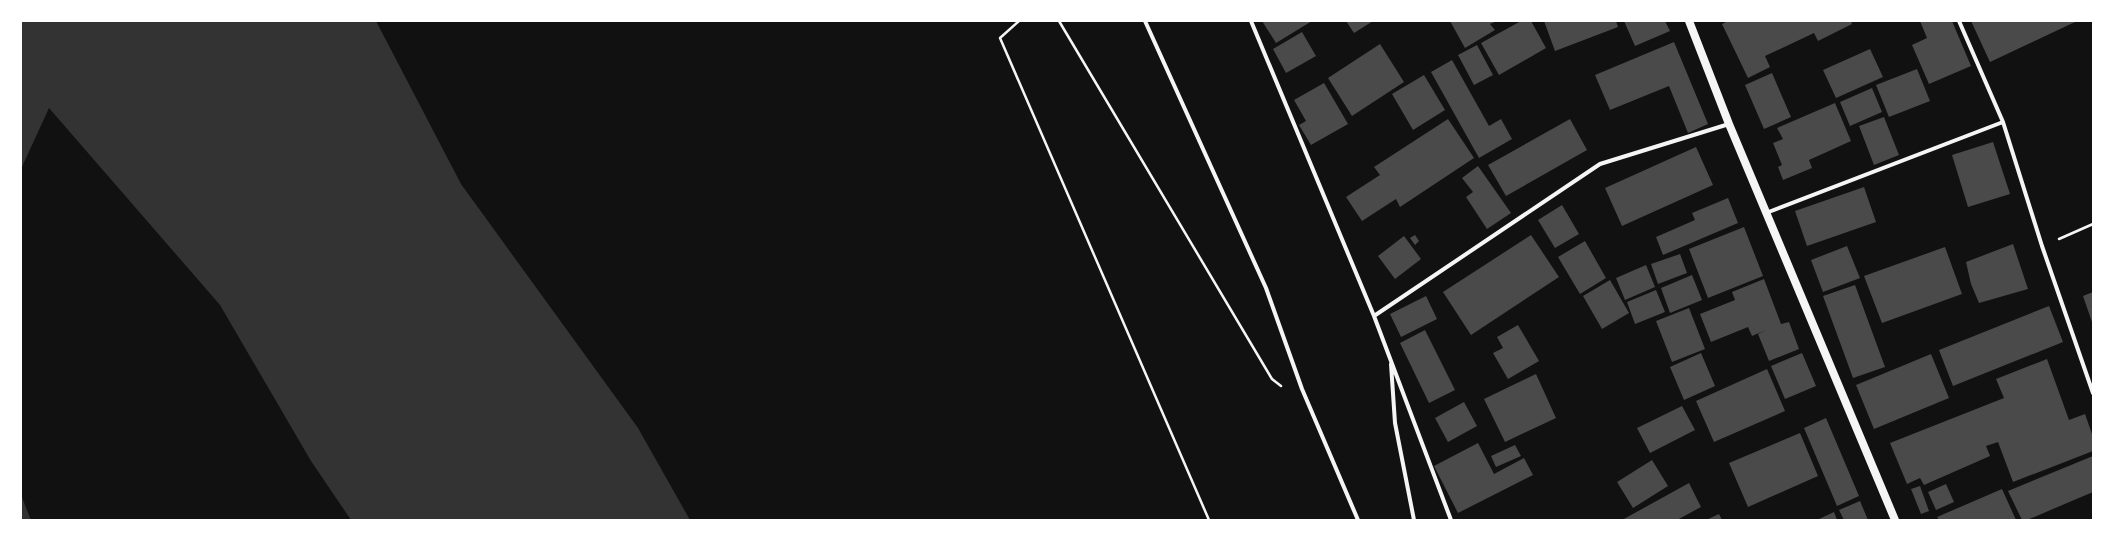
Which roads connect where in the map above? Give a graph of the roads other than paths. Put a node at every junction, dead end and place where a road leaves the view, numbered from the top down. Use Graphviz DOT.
graph roads {
  1 [pos="1145,21"];
  2 [pos="1251,21"];
  3 [pos="1689,21"];
  4 [pos="1959,21"];
  5 [pos="2003,122"];
  6 [pos="1729,124"];
  7 [pos="1766,213"];
  8 [pos="1374,316"];
  9 [pos="1391,360"];
  10 [pos="2093,393"];
  11 [pos="1358,520"];
  12 [pos="1414,520"];
  13 [pos="1451,520"];
  14 [pos="1895,520"];
  1 -- 11 [label="street"];
  2 -- 8 [label="street"];
  3 -- 6 [label="main road"];
  4 -- 5 [label="street"];
  5 -- 7 [label="street"];
  5 -- 10 [label="street"];
  6 -- 7 [label="main road"];
  6 -- 8 [label="street"];
  7 -- 14 [label="main road"];
  8 -- 9 [label="street"];
  9 -- 12 [label="street"];
  9 -- 13 [label="street"];
}
